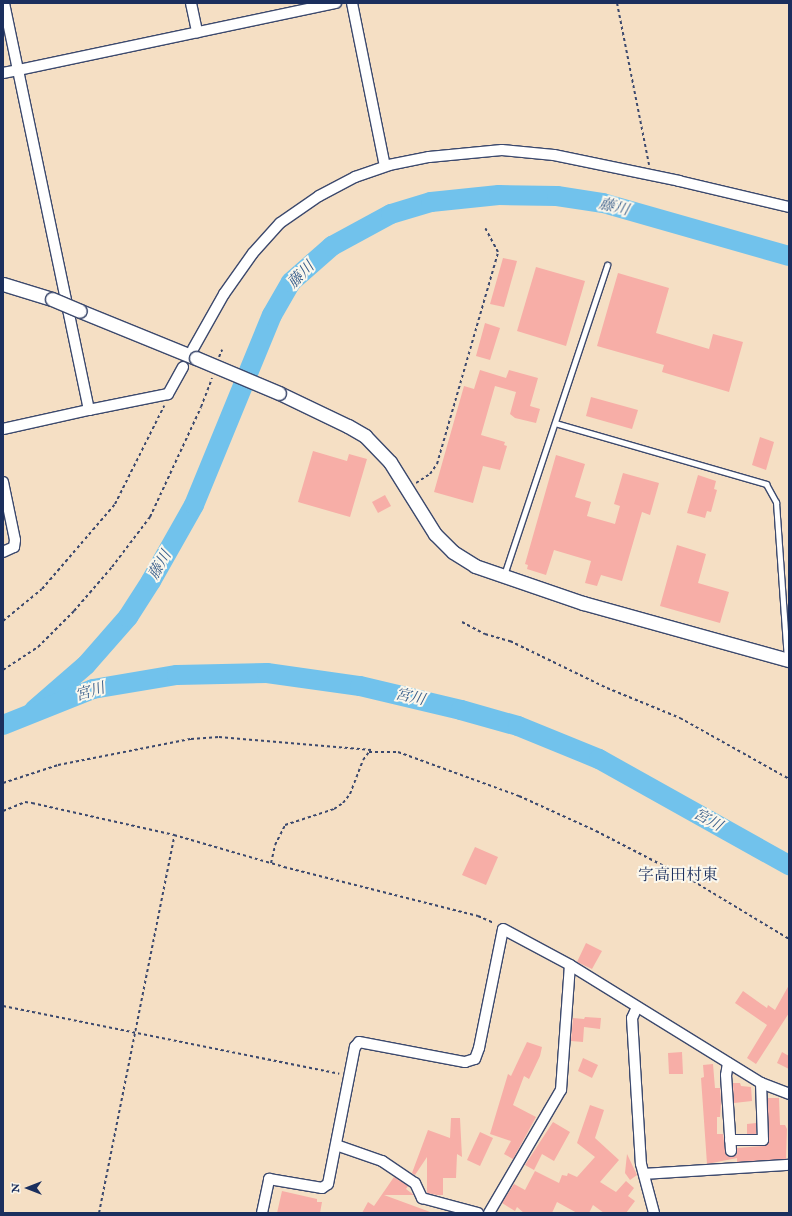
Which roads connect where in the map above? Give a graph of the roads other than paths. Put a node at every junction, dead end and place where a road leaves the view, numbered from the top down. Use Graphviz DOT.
graph roads {
  1 [pos="4,3"];
  2 [pos="191,3"];
  3 [pos="336,3"];
  4 [pos="352,3"];
  5 [pos="197,32"];
  6 [pos="18,70"];
  7 [pos="3,73"];
  8 [pos="385,166"];
  9 [pos="789,207"];
  10 [pos="607,265"];
  11 [pos="3,284"];
  12 [pos="195,353"];
  13 [pos="183,367"];
  14 [pos="89,410"];
  15 [pos="555,422"];
  16 [pos="3,429"];
  17 [pos="3,482"];
  18 [pos="3,552"];
  19 [pos="504,576"];
  20 [pos="788,660"];
  21 [pos="570,965"];
  22 [pos="637,1007"];
  23 [pos="728,1063"];
  24 [pos="761,1083"];
  25 [pos="789,1094"];
  26 [pos="730,1140"];
  27 [pos="336,1145"];
  28 [pos="731,1151"];
  29 [pos="789,1165"];
  30 [pos="644,1174"];
  31 [pos="262,1213"];
  32 [pos="478,1213"];
  33 [pos="489,1213"];
  34 [pos="654,1213"];
  1 -- 6 [label="street"];
  2 -- 5 [label="street"];
  3 -- 5 [label="street"];
  4 -- 8 [label="street"];
  5 -- 6 [label="street"];
  6 -- 7 [label="street"];
  6 -- 14 [label="street"];
  8 -- 9 [label="street"];
  8 -- 12 [label="street"];
  10 -- 15 [label="lane"];
  11 -- 12 [label="street, bridge"];
  12 -- 19 [label="street, bridge"];
  13 -- 14 [label="street"];
  14 -- 16 [label="street"];
  15 -- 19 [label="lane"];
  15 -- 20 [label="lane"];
  17 -- 18 [label="street"];
  19 -- 20 [label="street"];
  21 -- 22 [label="street"];
  21 -- 27 [label="street"];
  21 -- 33 [label="street"];
  22 -- 23 [label="street"];
  22 -- 30 [label="street"];
  23 -- 24 [label="street"];
  23 -- 26 [label="street"];
  24 -- 25 [label="street"];
  24 -- 26 [label="street"];
  26 -- 28 [label="street"];
  27 -- 31 [label="street"];
  27 -- 32 [label="street"];
  29 -- 30 [label="street"];
  30 -- 34 [label="street"];
}
